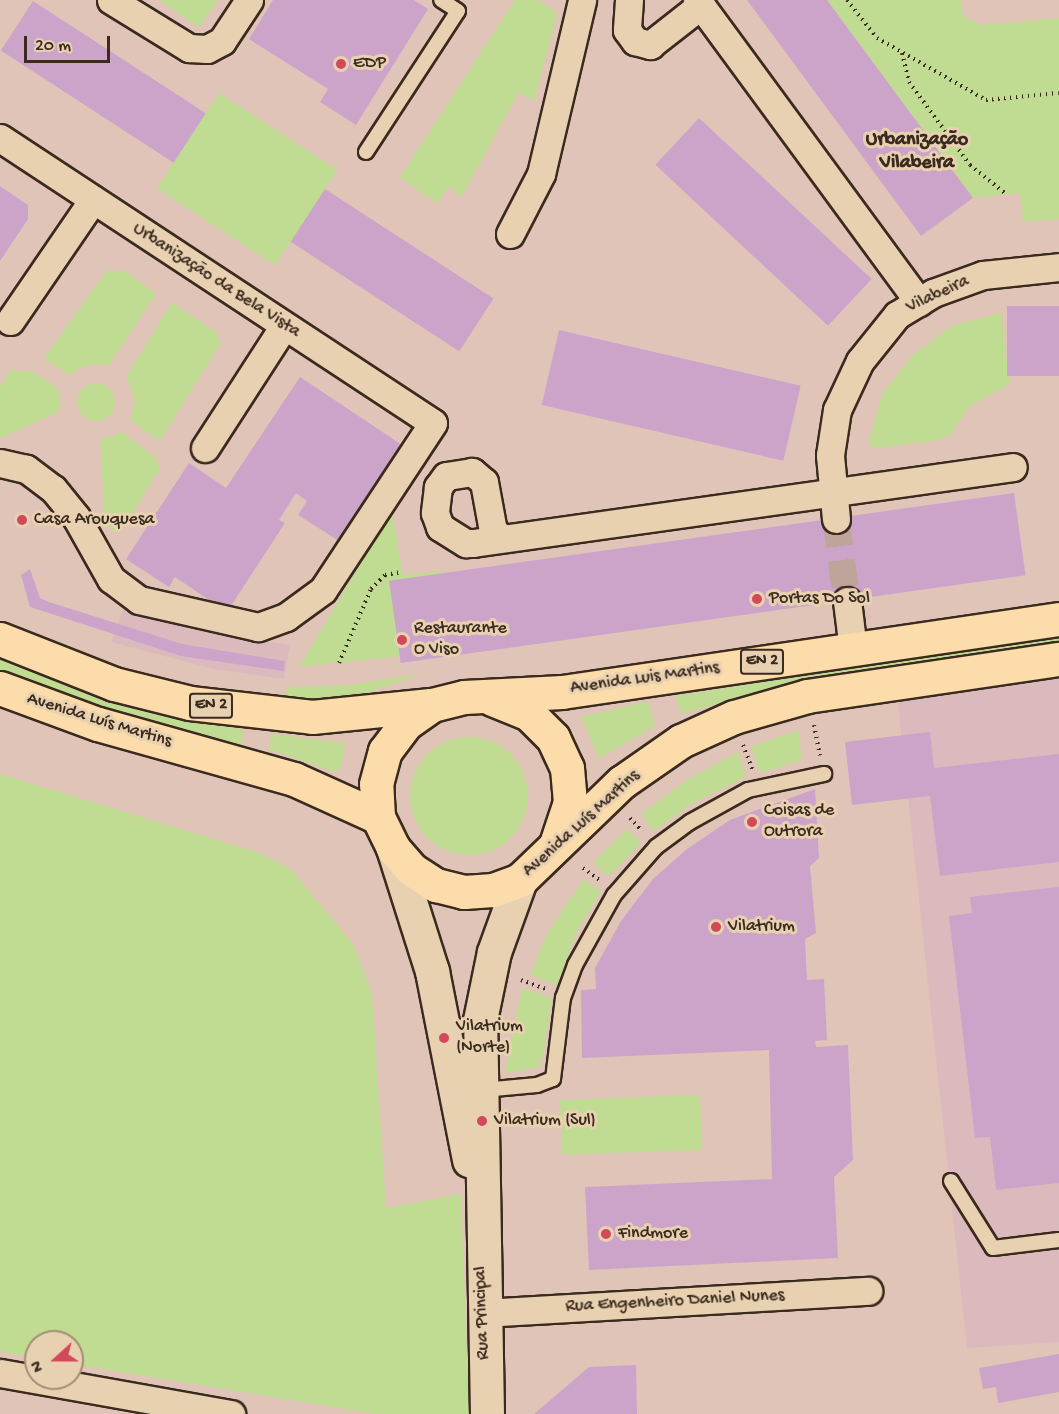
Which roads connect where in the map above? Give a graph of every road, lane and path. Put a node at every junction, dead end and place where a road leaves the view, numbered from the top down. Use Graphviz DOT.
graph roads {
  1 [pos="111,0"];
  2 [pos="249,0"];
  3 [pos="441,0"];
  4 [pos="582,0"];
  5 [pos="629,0"];
  6 [pos="847,0"];
  7 [pos="699,3"];
  8 [pos="902,53"];
  9 [pos="1059,93"];
  10 [pos="0,138"];
  11 [pos="366,152"];
  12 [pos="1006,194"];
  13 [pos="93,200"];
  14 [pos="510,234"];
  15 [pos="1059,267"];
  16 [pos="919,302"];
  17 [pos="10,321"];
  18 [pos="284,326"];
  19 [pos="205,448"];
  20 [pos="0,463"];
  21 [pos="1013,467"];
  22 [pos="833,491"];
  23 [pos="836,519"];
  24 [pos="502,538"];
  25 [pos="402,572"];
  26 [pos="847,601"];
  27 [pos="1059,619"];
  28 [pos="0,639"];
  29 [pos="853,649"];
  30 [pos="1059,659"];
  31 [pos="339,663"];
  32 [pos="0,688"];
  33 [pos="464,697"];
  34 [pos="432,705"];
  35 [pos="812,719"];
  36 [pos="824,774"];
  37 [pos="378,817"];
  38 [pos="393,848"];
  39 [pos="532,871"];
  40 [pos="483,1090"];
  41 [pos="951,1181"];
  42 [pos="480,1212"];
  43 [pos="1059,1239"];
  44 [pos="868,1291"];
  45 [pos="483,1313"];
  46 [pos="0,1373"];
  47 [pos="231,1414"];
  48 [pos="487,1414"];
  1 -- 2 [label="street"];
  3 -- 11 [label="lane"];
  4 -- 14 [label="street"];
  5 -- 7 [label="street"];
  6 -- 8 [label="path"];
  7 -- 16 [label="street"];
  8 -- 9 [label="path"];
  8 -- 12 [label="path"];
  10 -- 13 [label="street, Urbanização da Bela Vista"];
  13 -- 17 [label="street"];
  13 -- 18 [label="street, Urbanização da Bela Vista"];
  15 -- 16 [label="street, Vilabeira"];
  16 -- 22 [label="street, Vilabeira"];
  18 -- 19 [label="street"];
  18 -- 20 [label="street, Urbanização da Bela Vista"];
  21 -- 22 [label="street"];
  22 -- 23 [label="street, Vilabeira"];
  22 -- 24 [label="street"];
  25 -- 31 [label="path"];
  26 -- 29 [label="street"];
  27 -- 29 [label="main road, Avenida Luis Martins / EN 2"];
  28 -- 34 [label="main road, EN 2"];
  29 -- 33 [label="main road, Avenida Luis Martins / EN 2"];
  30 -- 39 [label="main road, Avenida Luís Martins / EN 2"];
  32 -- 37 [label="main road, Avenida Luís Martins"];
  33 -- 34 [label="main road, EN 2"];
  33 -- 39 [label="main road, EN 2"];
  34 -- 37 [label="main road, EN 2"];
  35 -- 36 [label="path"];
  36 -- 40 [label="lane"];
  37 -- 38 [label="main road, Avenida Luís Martins / EN 2"];
  38 -- 39 [label="main road, Avenida Luís Martins / EN 2"];
  38 -- 42 [label="street"];
  39 -- 40 [label="street"];
  40 -- 42 [label="street"];
  41 -- 43 [label="lane"];
  42 -- 45 [label="street, Rua Principal"];
  44 -- 45 [label="street, Rua Engenheiro Daniel Nunes"];
  45 -- 48 [label="street, Rua Principal"];
  46 -- 47 [label="street"];
}
